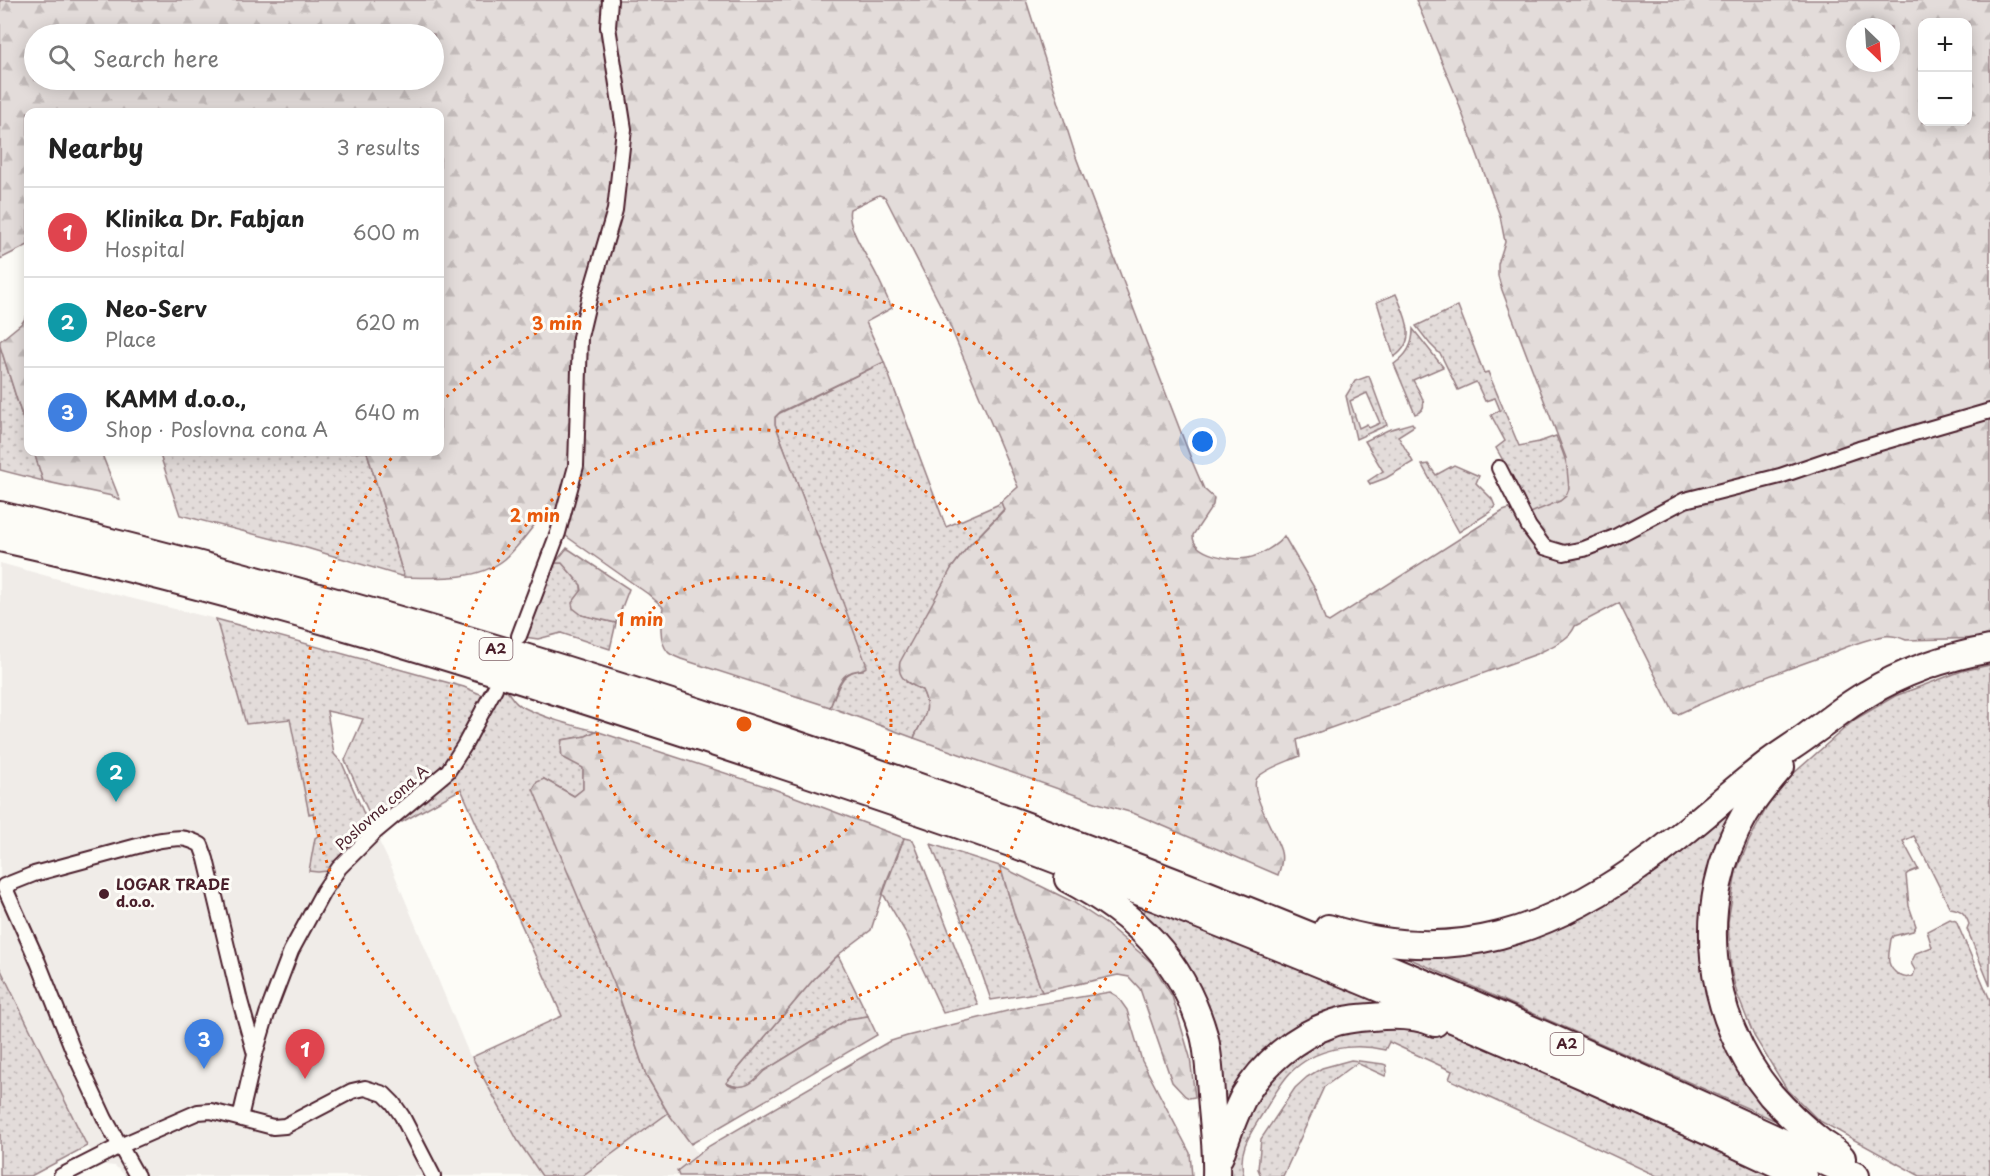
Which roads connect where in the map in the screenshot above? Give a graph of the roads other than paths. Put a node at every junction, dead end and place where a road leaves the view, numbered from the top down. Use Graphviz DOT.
graph roads {
  1 [pos="610,0"];
  2 [pos="1990,411"];
  3 [pos="1499,468"];
  4 [pos="0,515"];
  5 [pos="0,538"];
  6 [pos="519,636"];
  7 [pos="1990,649"];
  8 [pos="495,688"];
  9 [pos="1814,731"];
  10 [pos="1041,855"];
  11 [pos="1274,921"];
  12 [pos="1496,1038"];
  13 [pos="255,1054"];
  14 [pos="240,1118"];
  15 [pos="120,1146"];
  16 [pos="1216,1172"];
  17 [pos="61,1176"];
  18 [pos="137,1176"];
  19 [pos="433,1176"];
  20 [pos="1804,1176"];
  21 [pos="1857,1176"];
  1 -- 6 [label="street"];
  2 -- 3 [label="street"];
  4 -- 11 [label="highway, A2"];
  5 -- 10 [label="highway, A2"];
  7 -- 9 [label="highway"];
  8 -- 13 [label="street, Poslovna cona A"];
  9 -- 11 [label="highway"];
  9 -- 21 [label="highway"];
  10 -- 12 [label="highway, A2"];
  10 -- 16 [label="highway"];
  11 -- 21 [label="highway, A2"];
  12 -- 16 [label="highway"];
  12 -- 20 [label="highway, A2"];
  13 -- 14 [label="street, Poslovna cona A"];
  13 -- 15 [label="street"];
  14 -- 15 [label="street"];
  14 -- 19 [label="street"];
  15 -- 17 [label="street"];
  15 -- 18 [label="street"];
}
